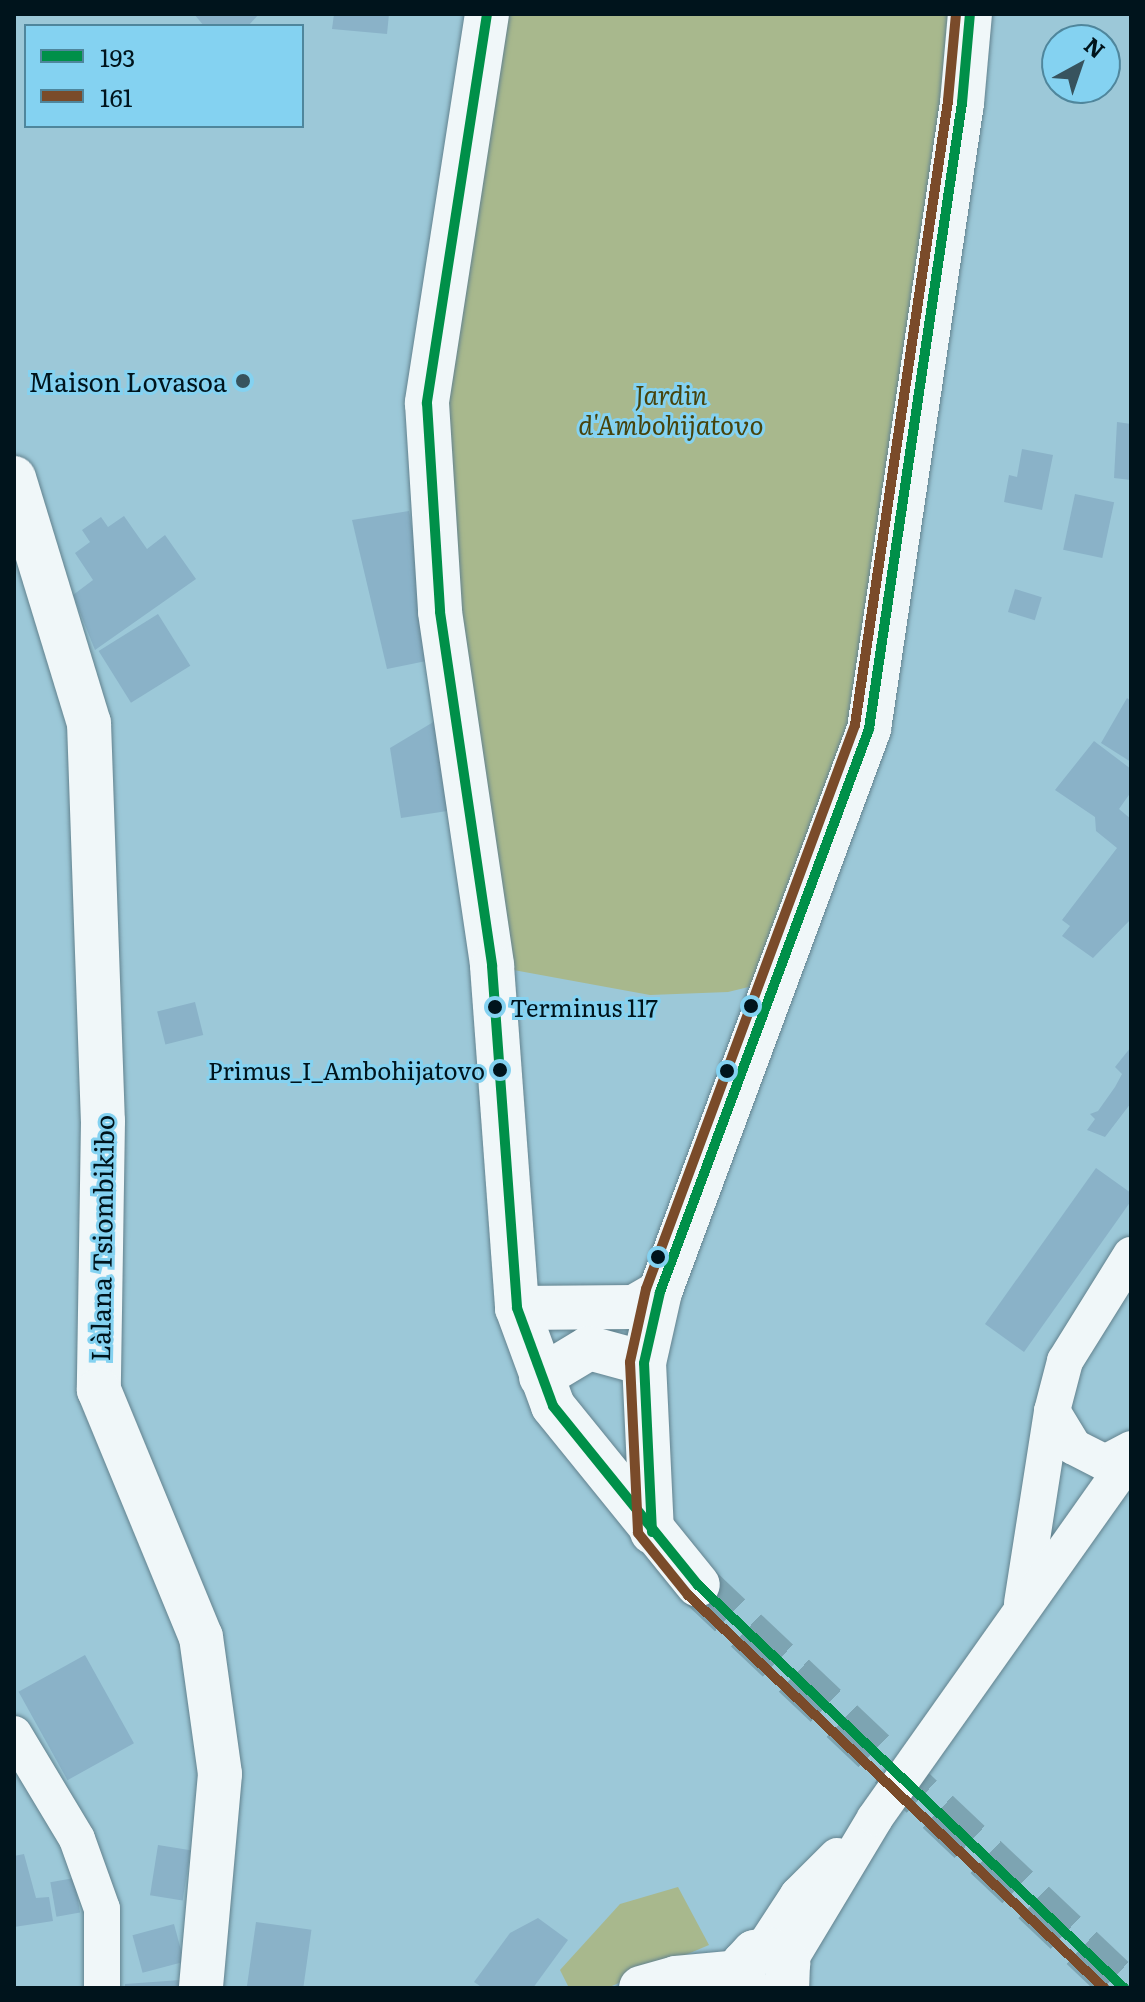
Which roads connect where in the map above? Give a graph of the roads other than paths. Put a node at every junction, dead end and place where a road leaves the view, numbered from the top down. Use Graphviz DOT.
graph roads {
  1 [pos="487,14"];
  2 [pos="970,14"];
  3 [pos="14,478"];
  4 [pos="1131,1255"];
  5 [pos="660,1292"];
  6 [pos="517,1308"];
  7 [pos="644,1363"];
  8 [pos="541,1377"];
  9 [pos="1052,1411"];
  10 [pos="1131,1449"];
  11 [pos="1131,1457"];
  12 [pos="652,1532"];
  13 [pos="698,1585"];
  14 [pos="1021,1608"];
  15 [pos="14,1734"];
  16 [pos="765,1972"];
  17 [pos="102,1988"];
  18 [pos="201,1988"];
  19 [pos="641,1988"];
  1 -- 6 [label="main road"];
  2 -- 5 [label="main road"];
  3 -- 18 [label="main road, Làlana Tsiombikibo"];
  4 -- 9 [label="street"];
  5 -- 6 [label="main road"];
  5 -- 7 [label="main road"];
  6 -- 8 [label="main road"];
  7 -- 8 [label="main road"];
  7 -- 12 [label="main road"];
  8 -- 12 [label="main road"];
  9 -- 10 [label="street"];
  9 -- 14 [label="street"];
  11 -- 14 [label="street"];
  12 -- 13 [label="main road"];
  14 -- 16 [label="street"];
  15 -- 17 [label="street"];
  16 -- 19 [label="main road"];
}
